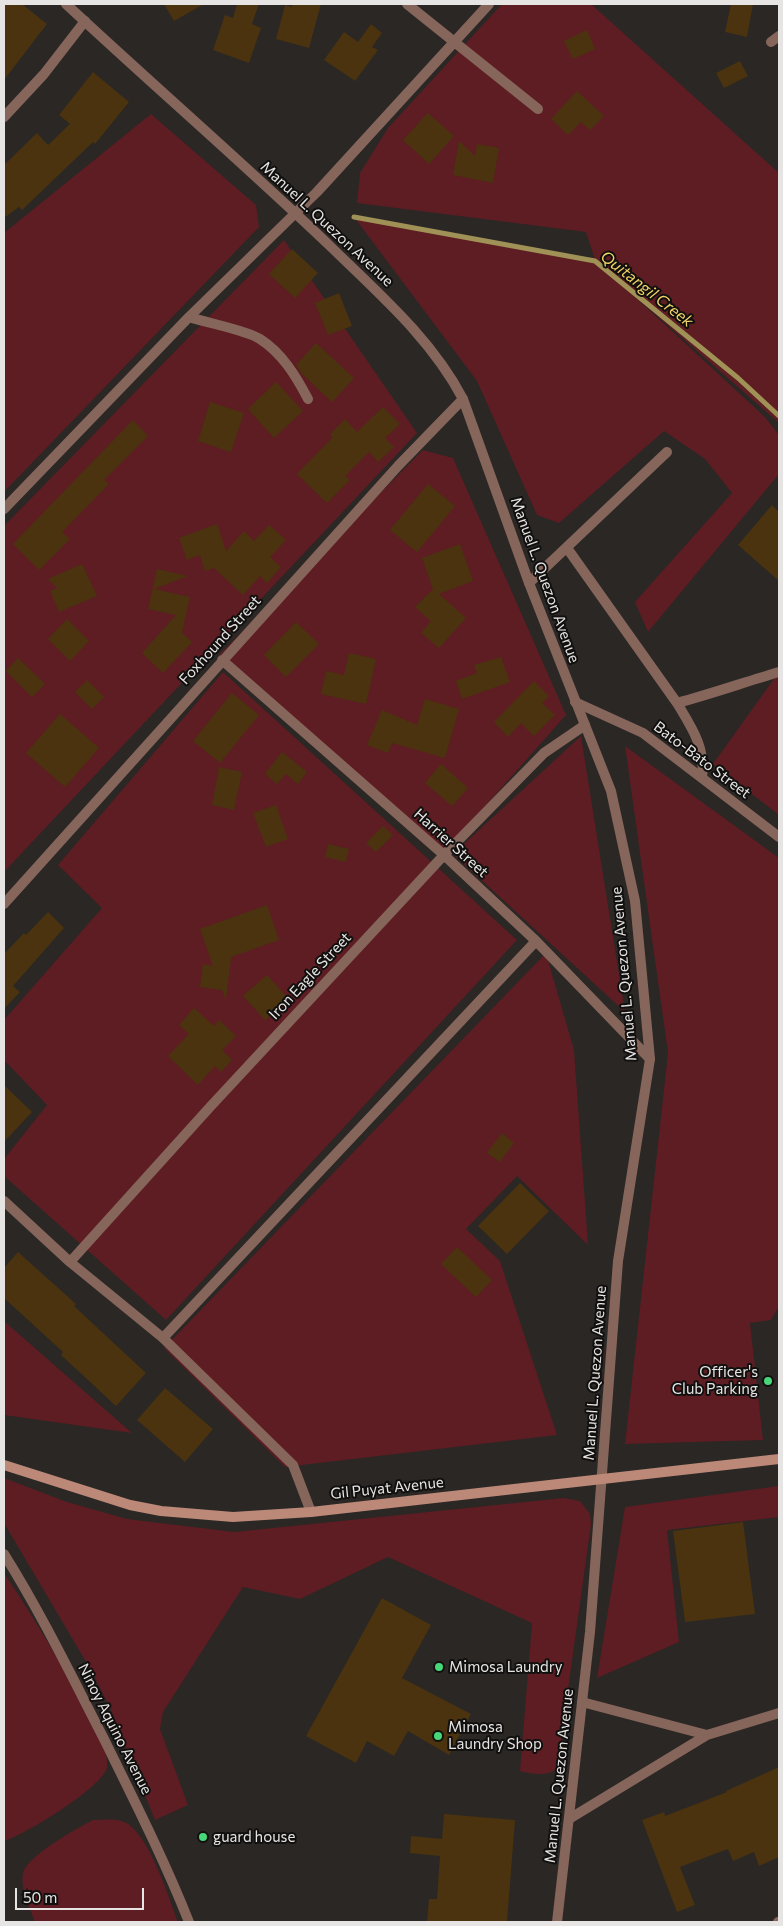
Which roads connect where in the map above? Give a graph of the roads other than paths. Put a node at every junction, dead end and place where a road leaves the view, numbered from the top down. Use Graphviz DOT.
graph roads {
  1 [pos="66,4"];
  2 [pos="407,4"];
  3 [pos="488,4"];
  4 [pos="85,21"];
  5 [pos="452,42"];
  6 [pos="538,109"];
  7 [pos="4,117"];
  8 [pos="296,213"];
  9 [pos="189,317"];
  10 [pos="308,399"];
  11 [pos="462,399"];
  12 [pos="667,452"];
  13 [pos="4,508"];
  14 [pos="567,548"];
  15 [pos="528,583"];
  16 [pos="222,660"];
  17 [pos="779,672"];
  18 [pos="575,702"];
  19 [pos="677,703"];
  20 [pos="585,725"];
  21 [pos="702,778"];
  22 [pos="779,837"];
  23 [pos="444,855"];
  24 [pos="4,904"];
  25 [pos="536,941"];
  26 [pos="650,1059"];
  27 [pos="4,1201"];
  28 [pos="70,1262"];
  29 [pos="162,1338"];
  30 [pos="779,1459"];
  31 [pos="4,1465"];
  32 [pos="602,1479"];
  33 [pos="310,1512"];
  34 [pos="4,1554"];
  35 [pos="582,1702"];
  36 [pos="779,1713"];
  37 [pos="707,1735"];
  38 [pos="568,1819"];
  39 [pos="189,1922"];
  40 [pos="557,1922"];
  1 -- 4 [label="street, Manuel L. Quezon Avenue"];
  2 -- 5 [label="street"];
  3 -- 5 [label="street"];
  4 -- 7 [label="street"];
  4 -- 8 [label="street, Manuel L. Quezon Avenue"];
  5 -- 6 [label="street"];
  5 -- 8 [label="street"];
  8 -- 9 [label="street"];
  8 -- 11 [label="street, Manuel L. Quezon Avenue"];
  9 -- 10 [label="street"];
  9 -- 13 [label="street"];
  11 -- 15 [label="street, Manuel L. Quezon Avenue"];
  11 -- 16 [label="street, Foxhound Street"];
  12 -- 14 [label="street"];
  14 -- 15 [label="street"];
  14 -- 19 [label="street"];
  15 -- 18 [label="street, Manuel L. Quezon Avenue"];
  16 -- 23 [label="street, Harrier Street"];
  16 -- 24 [label="street, Foxhound Street"];
  17 -- 19 [label="street"];
  18 -- 20 [label="street, Manuel L. Quezon Avenue"];
  18 -- 21 [label="street, Bato-Bato Street"];
  19 -- 21 [label="street"];
  20 -- 23 [label="street, Iron Eagle Street"];
  20 -- 26 [label="street, Manuel L. Quezon Avenue"];
  21 -- 22 [label="street, Bato-Bato Street"];
  23 -- 25 [label="street, Harrier Street"];
  23 -- 28 [label="street, Iron Eagle Street"];
  25 -- 26 [label="street, Harrier Street"];
  25 -- 29 [label="street"];
  26 -- 32 [label="street, Manuel L. Quezon Avenue"];
  27 -- 28 [label="street"];
  28 -- 29 [label="street"];
  29 -- 33 [label="street"];
  30 -- 32 [label="main road, Gil Puyat Avenue"];
  31 -- 33 [label="main road, Gil Puyat Avenue"];
  32 -- 33 [label="main road, Gil Puyat Avenue"];
  32 -- 35 [label="street, Manuel L. Quezon Avenue"];
  34 -- 39 [label="street, Ninoy Aquino Avenue"];
  35 -- 37 [label="street"];
  35 -- 38 [label="street, Manuel L. Quezon Avenue"];
  36 -- 37 [label="street"];
  37 -- 38 [label="street"];
  38 -- 40 [label="street, Manuel L. Quezon Avenue"];
}
